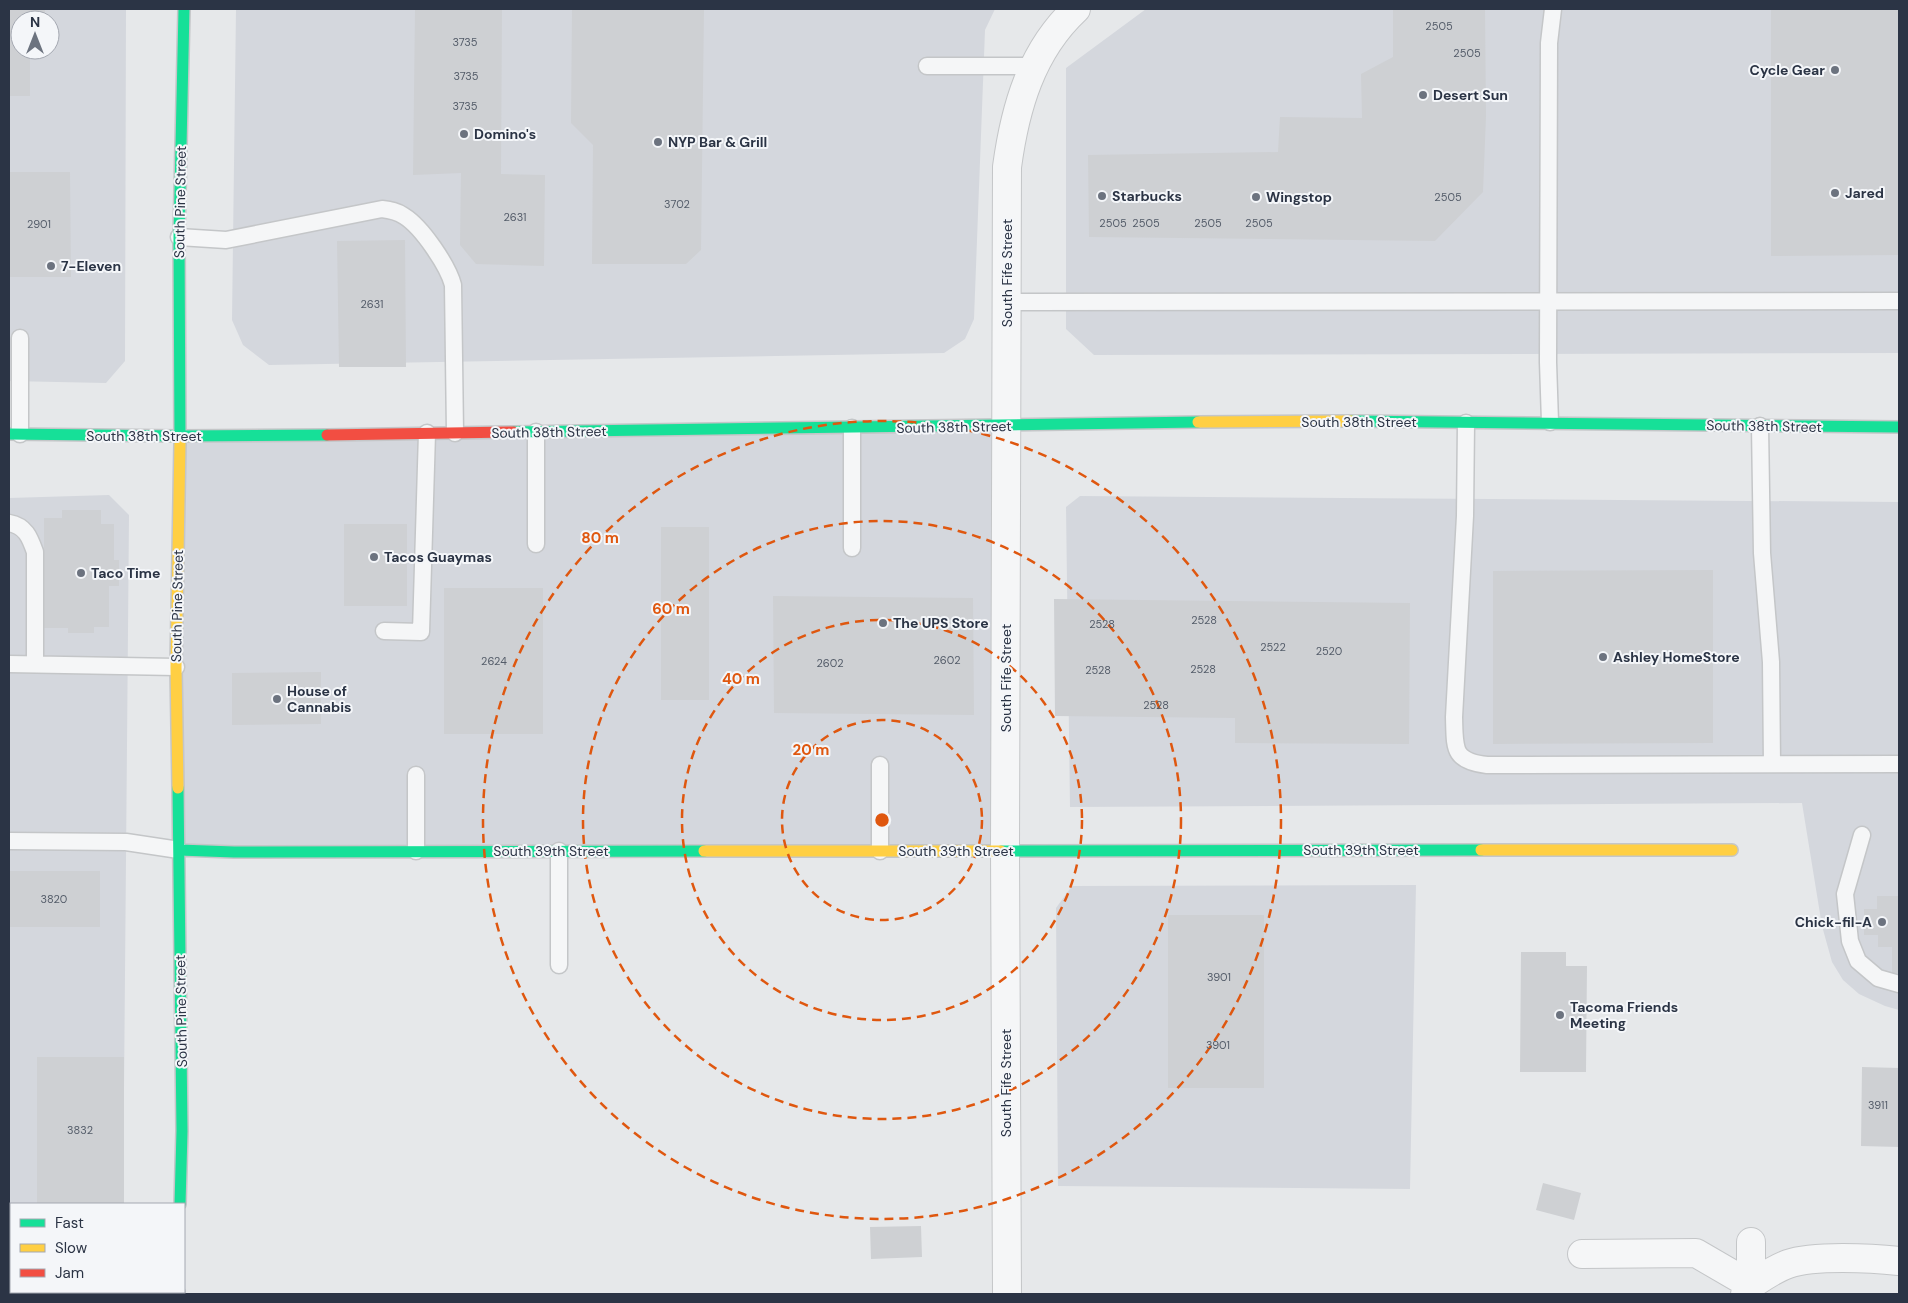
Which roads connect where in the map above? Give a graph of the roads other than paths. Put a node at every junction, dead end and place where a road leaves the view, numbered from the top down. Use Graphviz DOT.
graph roads {
  1 [pos="184,9"];
  2 [pos="1076,9"];
  3 [pos="1553,9"];
  4 [pos="927,66"];
  5 [pos="1033,66"];
  6 [pos="179,237"];
  7 [pos="1007,302"];
  8 [pos="1548,302"];
  9 [pos="1899,302"];
  10 [pos="20,338"];
  11 [pos="1466,422"];
  12 [pos="1550,422"];
  13 [pos="1007,426"];
  14 [pos="1760,426"];
  15 [pos="1899,427"];
  16 [pos="852,428"];
  17 [pos="536,432"];
  18 [pos="427,433"];
  19 [pos="455,433"];
  20 [pos="14,434"];
  21 [pos="180,436"];
  22 [pos="9,524"];
  23 [pos="536,544"];
  24 [pos="852,548"];
  25 [pos="384,631"];
  26 [pos="9,664"];
  27 [pos="35,664"];
  28 [pos="176,667"];
  29 [pos="1772,764"];
  30 [pos="1899,764"];
  31 [pos="880,766"];
  32 [pos="416,775"];
  33 [pos="1862,835"];
  34 [pos="9,841"];
  35 [pos="179,850"];
  36 [pos="1005,850"];
  37 [pos="1732,850"];
  38 [pos="416,851"];
  39 [pos="559,851"];
  40 [pos="880,851"];
  41 [pos="559,965"];
  42 [pos="1899,984"];
  43 [pos="180,1203"];
  44 [pos="1751,1242"];
  45 [pos="1582,1254"];
  46 [pos="1899,1261"];
  47 [pos="1748,1290"];
  48 [pos="1007,1294"];
  1 -- 6 [label="main road, South Pine Street"];
  2 -- 5 [label="street, South Fife Street"];
  3 -- 8 [label="lane"];
  4 -- 5 [label="lane"];
  5 -- 7 [label="street, South Fife Street"];
  6 -- 19 [label="lane"];
  6 -- 21 [label="main road, South Pine Street"];
  7 -- 8 [label="lane"];
  7 -- 13 [label="street, South Fife Street"];
  8 -- 9 [label="lane"];
  8 -- 12 [label="lane"];
  10 -- 20 [label="lane"];
  11 -- 12 [label="main road, South 38th Street"];
  11 -- 13 [label="main road, South 38th Street"];
  11 -- 29 [label="lane"];
  12 -- 14 [label="main road, South 38th Street"];
  13 -- 16 [label="main road, South 38th Street"];
  13 -- 36 [label="street, South Fife Street"];
  14 -- 15 [label="main road, South 38th Street"];
  14 -- 29 [label="lane"];
  16 -- 17 [label="main road, South 38th Street"];
  16 -- 24 [label="lane"];
  17 -- 19 [label="main road, South 38th Street"];
  17 -- 23 [label="lane"];
  18 -- 19 [label="main road, South 38th Street"];
  18 -- 21 [label="main road, South 38th Street"];
  18 -- 25 [label="lane"];
  20 -- 21 [label="main road, South 38th Street"];
  21 -- 28 [label="main road, South Pine Street"];
  22 -- 27 [label="lane"];
  26 -- 27 [label="lane"];
  27 -- 28 [label="lane"];
  28 -- 35 [label="main road, South Pine Street"];
  29 -- 30 [label="lane"];
  31 -- 40 [label="lane"];
  32 -- 38 [label="lane"];
  33 -- 42 [label="lane"];
  34 -- 35 [label="lane"];
  35 -- 38 [label="main road, South 39th Street"];
  35 -- 43 [label="main road, South Pine Street"];
  36 -- 37 [label="main road, South 39th Street"];
  36 -- 40 [label="main road, South 39th Street"];
  36 -- 48 [label="street, South Fife Street"];
  38 -- 39 [label="main road, South 39th Street"];
  39 -- 40 [label="main road, South 39th Street"];
  39 -- 41 [label="lane"];
  44 -- 47 [label="street"];
  45 -- 47 [label="street"];
  46 -- 47 [label="street"];
}
